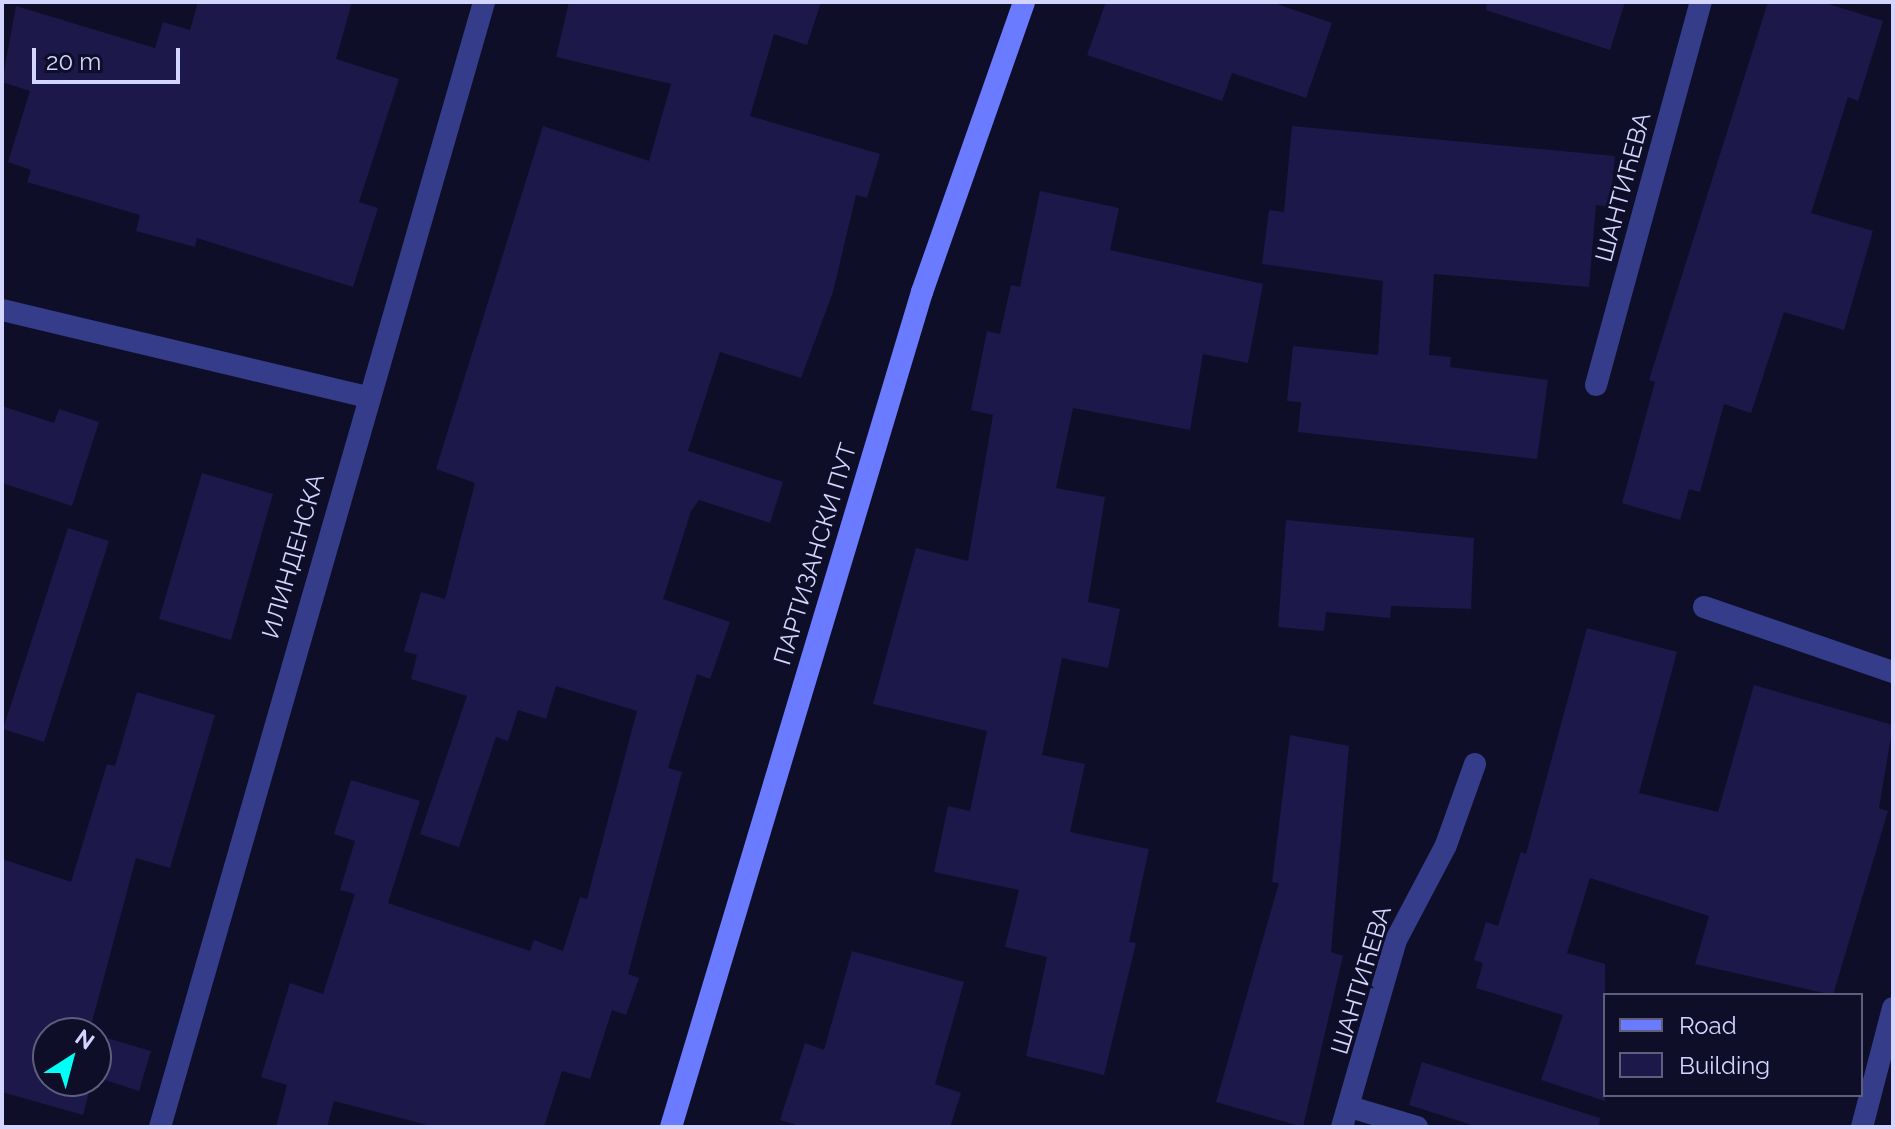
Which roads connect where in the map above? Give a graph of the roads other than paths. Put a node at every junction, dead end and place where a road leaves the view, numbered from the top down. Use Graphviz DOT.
graph roads {
  1 [pos="484,2"];
  2 [pos="1024,2"];
  3 [pos="1701,2"];
  4 [pos="2,310"];
  5 [pos="1596,385"];
  6 [pos="367,397"];
  7 [pos="1704,607"];
  8 [pos="1893,672"];
  9 [pos="1475,764"];
  10 [pos="1893,1008"];
  11 [pos="1346,1117"];
  12 [pos="160,1127"];
  13 [pos="671,1127"];
  14 [pos="1417,1127"];
  15 [pos="1862,1127"];
  1 -- 6 [label="street, ИЛИНДЕНСКА"];
  2 -- 13 [label="main road, ПАРТИЗАНСКИ ПУТ"];
  3 -- 5 [label="street, ШАНТИЋЕВА"];
  4 -- 6 [label="street"];
  6 -- 12 [label="street, ИЛИНДЕНСКА"];
  7 -- 8 [label="street"];
  9 -- 11 [label="street, ШАНТИЋЕВА"];
  10 -- 15 [label="street"];
  11 -- 14 [label="street"];
}
